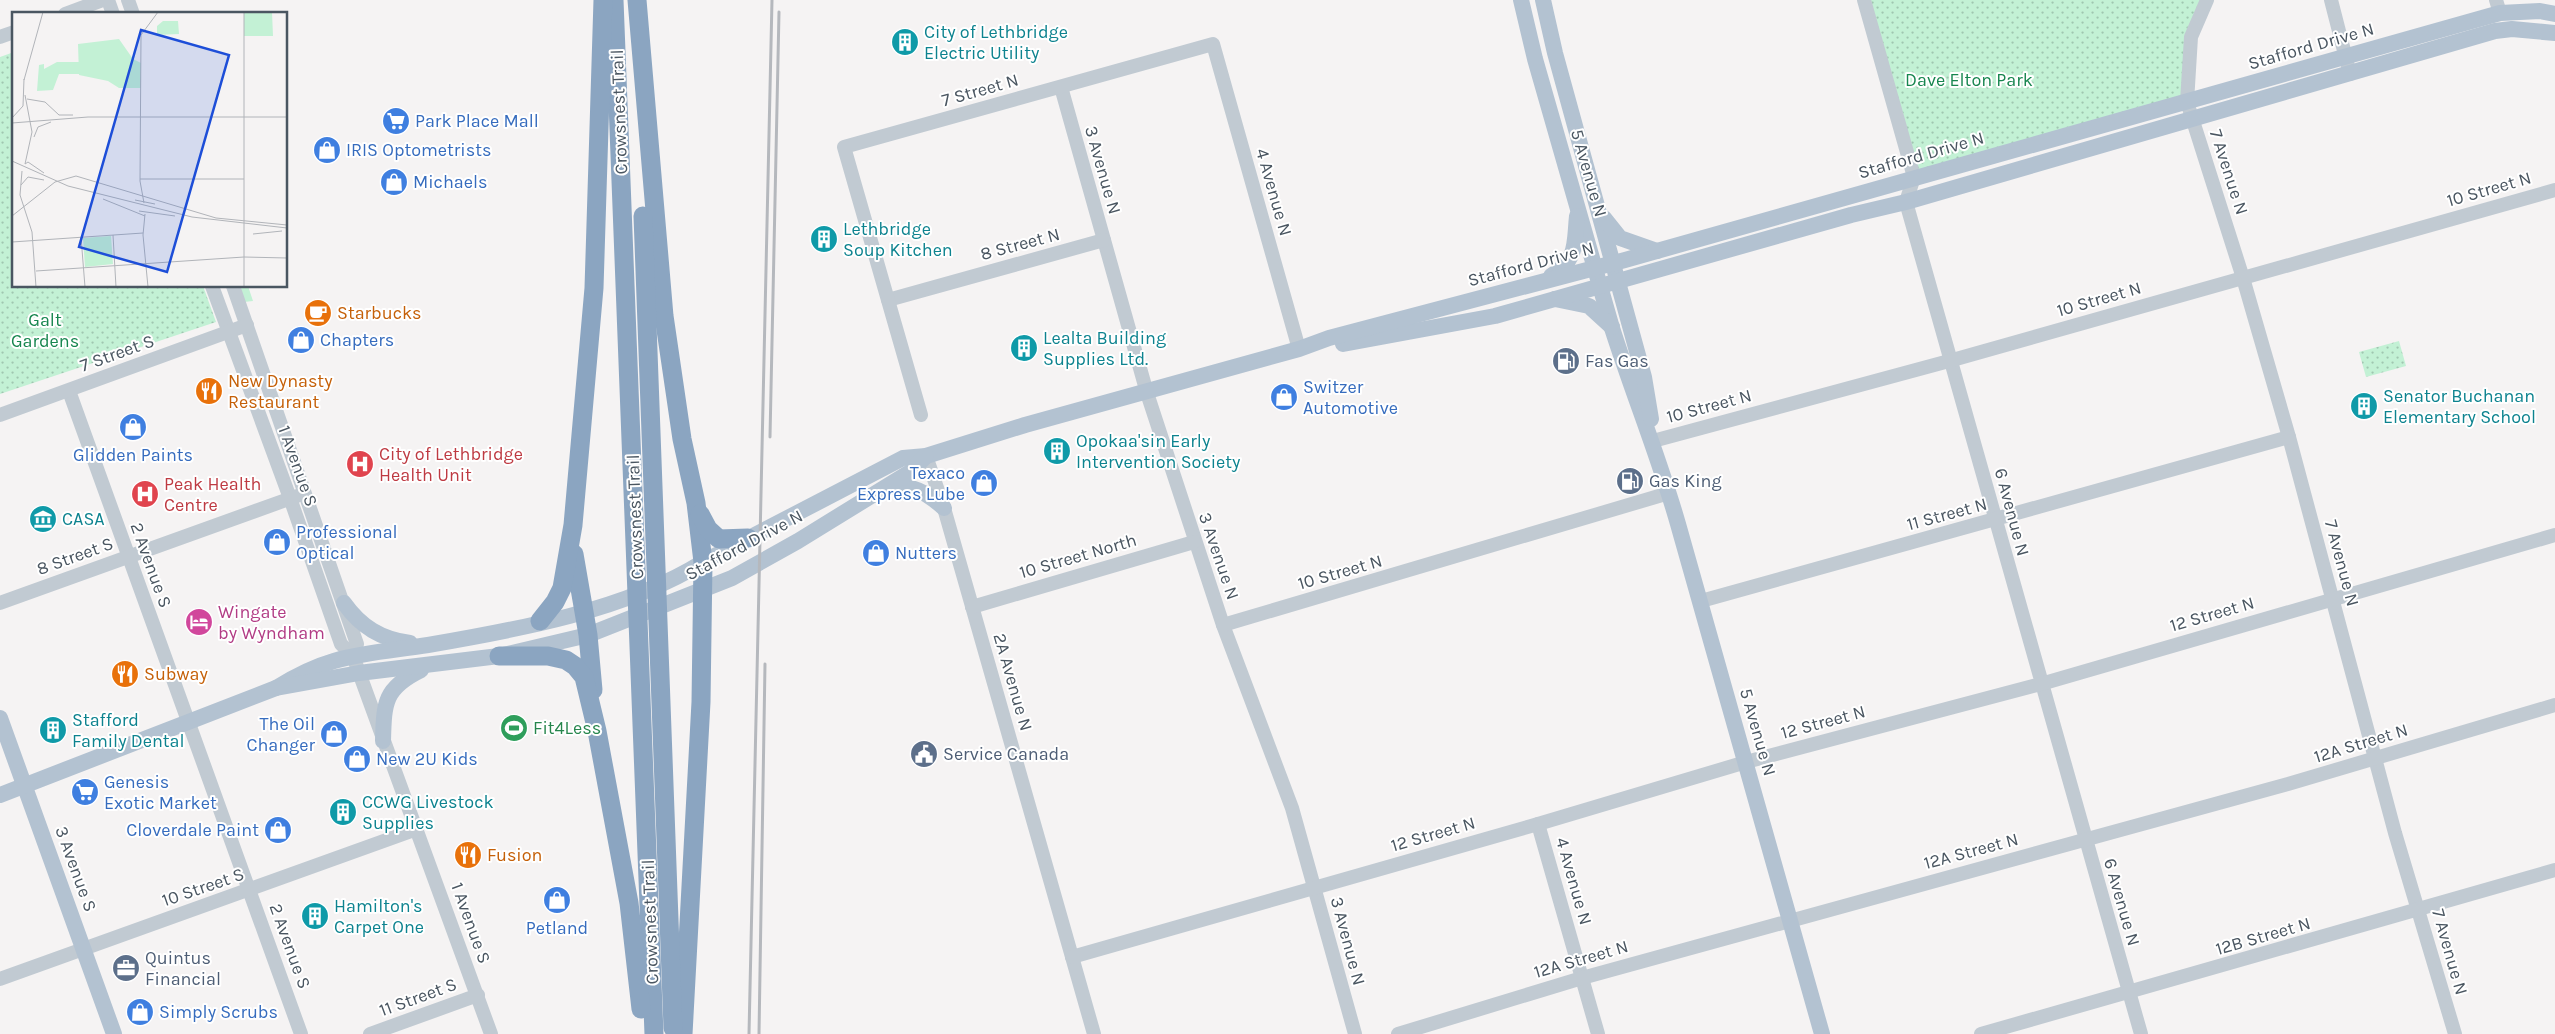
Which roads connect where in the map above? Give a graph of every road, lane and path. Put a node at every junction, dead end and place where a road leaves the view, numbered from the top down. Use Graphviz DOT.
graph roads {
  1 [pos="103,0"];
  2 [pos="108,0"];
  3 [pos="128,0"];
  4 [pos="603,0"];
  5 [pos="614,0"];
  6 [pos="636,0"];
  7 [pos="1521,0"];
  8 [pos="1543,0"];
  9 [pos="1864,0"];
  10 [pos="2207,0"];
  11 [pos="2331,0"];
  12 [pos="2498,6"];
  13 [pos="70,12"];
  14 [pos="112,12"];
  15 [pos="132,12"];
  16 [pos="2555,14"];
  17 [pos="12,33"];
  18 [pos="2555,33"];
  19 [pos="0,37"];
  20 [pos="1213,44"];
  21 [pos="2345,57"];
  22 [pos="2350,74"];
  23 [pos="1061,87"];
  24 [pos="2187,102"];
  25 [pos="2192,120"];
  26 [pos="1914,177"];
  27 [pos="2555,190"];
  28 [pos="1906,202"];
  29 [pos="1578,206"];
  30 [pos="1599,210"];
  31 [pos="1104,240"];
  32 [pos="1657,251"];
  33 [pos="1613,263"];
  34 [pos="1596,268"];
  35 [pos="2243,278"];
  36 [pos="1618,280"];
  37 [pos="1539,284"];
  38 [pos="1600,285"];
  39 [pos="213,288"];
  40 [pos="234,288"];
  41 [pos="1553,299"];
  42 [pos="888,300"];
  43 [pos="246,325"];
  44 [pos="1612,328"];
  45 [pos="228,332"];
  46 [pos="1299,349"];
  47 [pos="1949,361"];
  48 [pos="68,391"];
  49 [pos="1146,393"];
  50 [pos="0,415"];
  51 [pos="921,415"];
  52 [pos="2289,437"];
  53 [pos="1653,441"];
  54 [pos="926,456"];
  55 [pos="883,488"];
  56 [pos="305,493"];
  57 [pos="1669,493"];
  58 [pos="290,498"];
  59 [pos="696,503"];
  60 [pos="944,508"];
  61 [pos="1995,520"];
  62 [pos="573,525"];
  63 [pos="2555,535"];
  64 [pos="737,542"];
  65 [pos="1194,542"];
  66 [pos="128,556"];
  67 [pos="703,562"];
  68 [pos="704,590"];
  69 [pos="2331,598"];
  70 [pos="1701,601"];
  71 [pos="0,603"];
  72 [pos="344,603"];
  73 [pos="972,607"];
  74 [pos="585,612"];
  75 [pos="540,621"];
  76 [pos="1223,626"];
  77 [pos="588,635"];
  78 [pos="425,646"];
  79 [pos="353,656"];
  80 [pos="499,656"];
  81 [pos="432,665"];
  82 [pos="359,673"];
  83 [pos="2041,684"];
  84 [pos="276,688"];
  85 [pos="2555,705"];
  86 [pos="0,718"];
  87 [pos="188,722"];
  88 [pos="597,731"];
  89 [pos="383,741"];
  90 [pos="2375,758"];
  91 [pos="1746,762"];
  92 [pos="25,785"];
  93 [pos="0,794"];
  94 [pos="1538,824"];
  95 [pos="417,828"];
  96 [pos="2085,841"];
  97 [pos="2555,870"];
  98 [pos="1314,887"];
  99 [pos="250,890"];
  100 [pos="2419,911"];
  101 [pos="1789,919"];
  102 [pos="84,949"];
  103 [pos="1072,957"];
  104 [pos="1582,978"];
  105 [pos="0,979"];
  106 [pos="2129,993"];
  107 [pos="478,995"];
  108 [pos="114,1034"];
  109 [pos="302,1034"];
  110 [pos="370,1034"];
  111 [pos="491,1034"];
  112 [pos="644,1034"];
  113 [pos="654,1034"];
  114 [pos="673,1034"];
  115 [pos="683,1034"];
  116 [pos="1094,1034"];
  117 [pos="1355,1034"];
  118 [pos="1398,1034"];
  119 [pos="1598,1034"];
  120 [pos="1822,1034"];
  121 [pos="1981,1034"];
  122 [pos="2140,1034"];
  123 [pos="2455,1034"];
  1 -- 13 [label="street"];
  2 -- 14 [label="street"];
  3 -- 15 [label="street"];
  4 -- 62 [label="highway"];
  5 -- 113 [label="highway, Crowsnest Trail"];
  6 -- 59 [label="highway"];
  6 -- 114 [label="highway, Crowsnest Trail"];
  7 -- 29 [label="main road, 5 Avenue N"];
  8 -- 30 [label="main road, 5 Avenue N"];
  9 -- 26 [label="street"];
  10 -- 24 [label="street, 7 Avenue N"];
  11 -- 21 [label="street"];
  12 -- 16 [label="main road, Stafford Drive N"];
  12 -- 21 [label="main road, Stafford Drive N"];
  17 -- 19 [label="street"];
  18 -- 22 [label="main road, Stafford Drive N"];
  20 -- 23 [label="street, 7 Street N"];
  20 -- 46 [label="street, 4 Avenue N"];
  21 -- 22 [label="street"];
  21 -- 24 [label="main road, Stafford Drive N"];
  22 -- 25 [label="main road, Stafford Drive N"];
  23 -- 31 [label="street, 3 Avenue N"];
  23 -- 42 [label="street, 7 Street N"];
  24 -- 25 [label="street, 7 Avenue N"];
  24 -- 26 [label="main road, Stafford Drive N"];
  25 -- 28 [label="main road, Stafford Drive N"];
  25 -- 35 [label="street, 7 Avenue N"];
  26 -- 28 [label="street"];
  26 -- 32 [label="main road, Stafford Drive N"];
  27 -- 35 [label="street, 10 Street N"];
  28 -- 36 [label="main road, Stafford Drive N"];
  28 -- 47 [label="street, 6 Avenue N"];
  29 -- 34 [label="main road, 5 Avenue N"];
  29 -- 37 [label="main road"];
  30 -- 32 [label="main road"];
  30 -- 33 [label="main road, 5 Avenue N"];
  31 -- 42 [label="street, 8 Street N"];
  31 -- 49 [label="street, 3 Avenue N"];
  32 -- 33 [label="main road, Stafford Drive N"];
  33 -- 34 [label="main road, Stafford Drive N"];
  33 -- 36 [label="main road, 5 Avenue N"];
  34 -- 37 [label="main road, Stafford Drive N"];
  34 -- 38 [label="main road, 5 Avenue N"];
  35 -- 47 [label="street, 10 Street N"];
  35 -- 52 [label="street, 7 Avenue N"];
  36 -- 38 [label="main road, Stafford Drive N"];
  36 -- 53 [label="main road, 5 Avenue N"];
  37 -- 46 [label="main road, Stafford Drive N"];
  38 -- 41 [label="main road, Stafford Drive N"];
  38 -- 44 [label="main road, 5 Avenue N"];
  39 -- 45 [label="street, 1 Avenue S"];
  40 -- 43 [label="street, 1 Avenue S"];
  41 -- 44 [label="main road"];
  41 -- 46 [label="main road, Stafford Drive N"];
  42 -- 51 [label="street"];
  43 -- 45 [label="street, 7 Street S"];
  43 -- 56 [label="street, 1 Avenue S"];
  44 -- 53 [label="main road, 5 Avenue N"];
  45 -- 48 [label="street, 7 Street S"];
  45 -- 58 [label="street, 1 Avenue S"];
  46 -- 49 [label="main road, Stafford Drive N"];
  47 -- 53 [label="street, 10 Street N"];
  47 -- 61 [label="street, 6 Avenue N"];
  48 -- 50 [label="street, 7 Street S"];
  48 -- 66 [label="street, 2 Avenue S"];
  49 -- 54 [label="main road, Stafford Drive N"];
  49 -- 65 [label="street, 3 Avenue N"];
  52 -- 61 [label="street, 11 Street N"];
  52 -- 69 [label="street, 7 Avenue N"];
  53 -- 57 [label="main road, 5 Avenue N"];
  54 -- 55 [label="main road, Stafford Drive N"];
  54 -- 60 [label="street, 2A Avenue N"];
  54 -- 64 [label="main road, Stafford Drive N"];
  55 -- 60 [label="main road"];
  55 -- 68 [label="main road, Stafford Drive N"];
  56 -- 58 [label="street, 8 Street S"];
  56 -- 72 [label="street, 1 Avenue S"];
  57 -- 70 [label="main road, 5 Avenue N"];
  57 -- 76 [label="street, 10 Street N"];
  58 -- 66 [label="street, 8 Street S"];
  58 -- 79 [label="street, 1 Avenue S"];
  59 -- 64 [label="highway"];
  59 -- 67 [label="highway"];
  60 -- 73 [label="street, 2A Avenue N"];
  61 -- 70 [label="street, 11 Street N"];
  61 -- 83 [label="street, 6 Avenue N"];
  62 -- 74 [label="highway"];
  62 -- 75 [label="highway"];
  63 -- 69 [label="street, 12 Street N"];
  64 -- 67 [label="main road, Stafford Drive N"];
  65 -- 73 [label="street, 10 Street North"];
  65 -- 76 [label="street, 3 Avenue N"];
  66 -- 71 [label="street, 8 Street S"];
  66 -- 87 [label="street, 2 Avenue S"];
  67 -- 68 [label="highway"];
  67 -- 74 [label="main road, Stafford Drive N"];
  68 -- 77 [label="main road, Stafford Drive N"];
  68 -- 115 [label="highway"];
  69 -- 83 [label="street, 12 Street N"];
  69 -- 90 [label="street, 7 Avenue N"];
  70 -- 91 [label="main road, 5 Avenue N"];
  72 -- 78 [label="main road"];
  72 -- 79 [label="street, 1 Avenue S"];
  73 -- 103 [label="street, 2A Avenue N"];
  74 -- 75 [label="main road, Stafford Drive N"];
  74 -- 77 [label="highway"];
  75 -- 78 [label="main road, Stafford Drive N"];
  76 -- 98 [label="street, 3 Avenue N"];
  77 -- 80 [label="main road, Stafford Drive N"];
  77 -- 88 [label="highway"];
  78 -- 79 [label="main road, Stafford Drive N"];
  79 -- 82 [label="street, 1 Avenue S"];
  79 -- 84 [label="main road, Stafford Drive N"];
  80 -- 81 [label="main road, Stafford Drive N"];
  80 -- 88 [label="highway"];
  81 -- 82 [label="main road, Stafford Drive N"];
  81 -- 89 [label="main road"];
  82 -- 84 [label="main road, Stafford Drive N"];
  82 -- 89 [label="street, 1 Avenue S"];
  83 -- 91 [label="street, 12 Street N"];
  83 -- 96 [label="street, 6 Avenue N"];
  84 -- 87 [label="main road"];
  85 -- 90 [label="street, 12A Street N"];
  86 -- 92 [label="main road, 3 Avenue S"];
  87 -- 92 [label="main road"];
  87 -- 99 [label="street, 2 Avenue S"];
  88 -- 112 [label="highway"];
  89 -- 95 [label="street, 1 Avenue S"];
  90 -- 96 [label="street, 12A Street N"];
  90 -- 100 [label="street, 7 Avenue N"];
  91 -- 94 [label="street, 12 Street N"];
  91 -- 101 [label="main road, 5 Avenue N"];
  92 -- 93 [label="main road"];
  92 -- 102 [label="main road, 3 Avenue S"];
  94 -- 98 [label="street, 12 Street N"];
  94 -- 104 [label="street, 4 Avenue N"];
  95 -- 99 [label="street, 10 Street S"];
  95 -- 107 [label="street, 1 Avenue S"];
  96 -- 101 [label="street, 12A Street N"];
  96 -- 106 [label="street, 6 Avenue N"];
  97 -- 100 [label="street, 12B Street N"];
  98 -- 103 [label="street, 12 Street N"];
  98 -- 117 [label="street, 3 Avenue N"];
  99 -- 102 [label="street, 10 Street S"];
  99 -- 109 [label="street, 2 Avenue S"];
  100 -- 106 [label="street, 12B Street N"];
  100 -- 123 [label="street, 7 Avenue N"];
  101 -- 104 [label="street, 12A Street N"];
  101 -- 120 [label="main road, 5 Avenue N"];
  102 -- 105 [label="street, 10 Street S"];
  102 -- 108 [label="main road, 3 Avenue S"];
  103 -- 116 [label="street, 2A Avenue N"];
  104 -- 118 [label="street, 12A Street N"];
  104 -- 119 [label="street, 4 Avenue N"];
  106 -- 121 [label="street, 12B Street N"];
  106 -- 122 [label="street, 6 Avenue N"];
  107 -- 110 [label="street, 11 Street S"];
  107 -- 111 [label="street, 1 Avenue S"];
}
